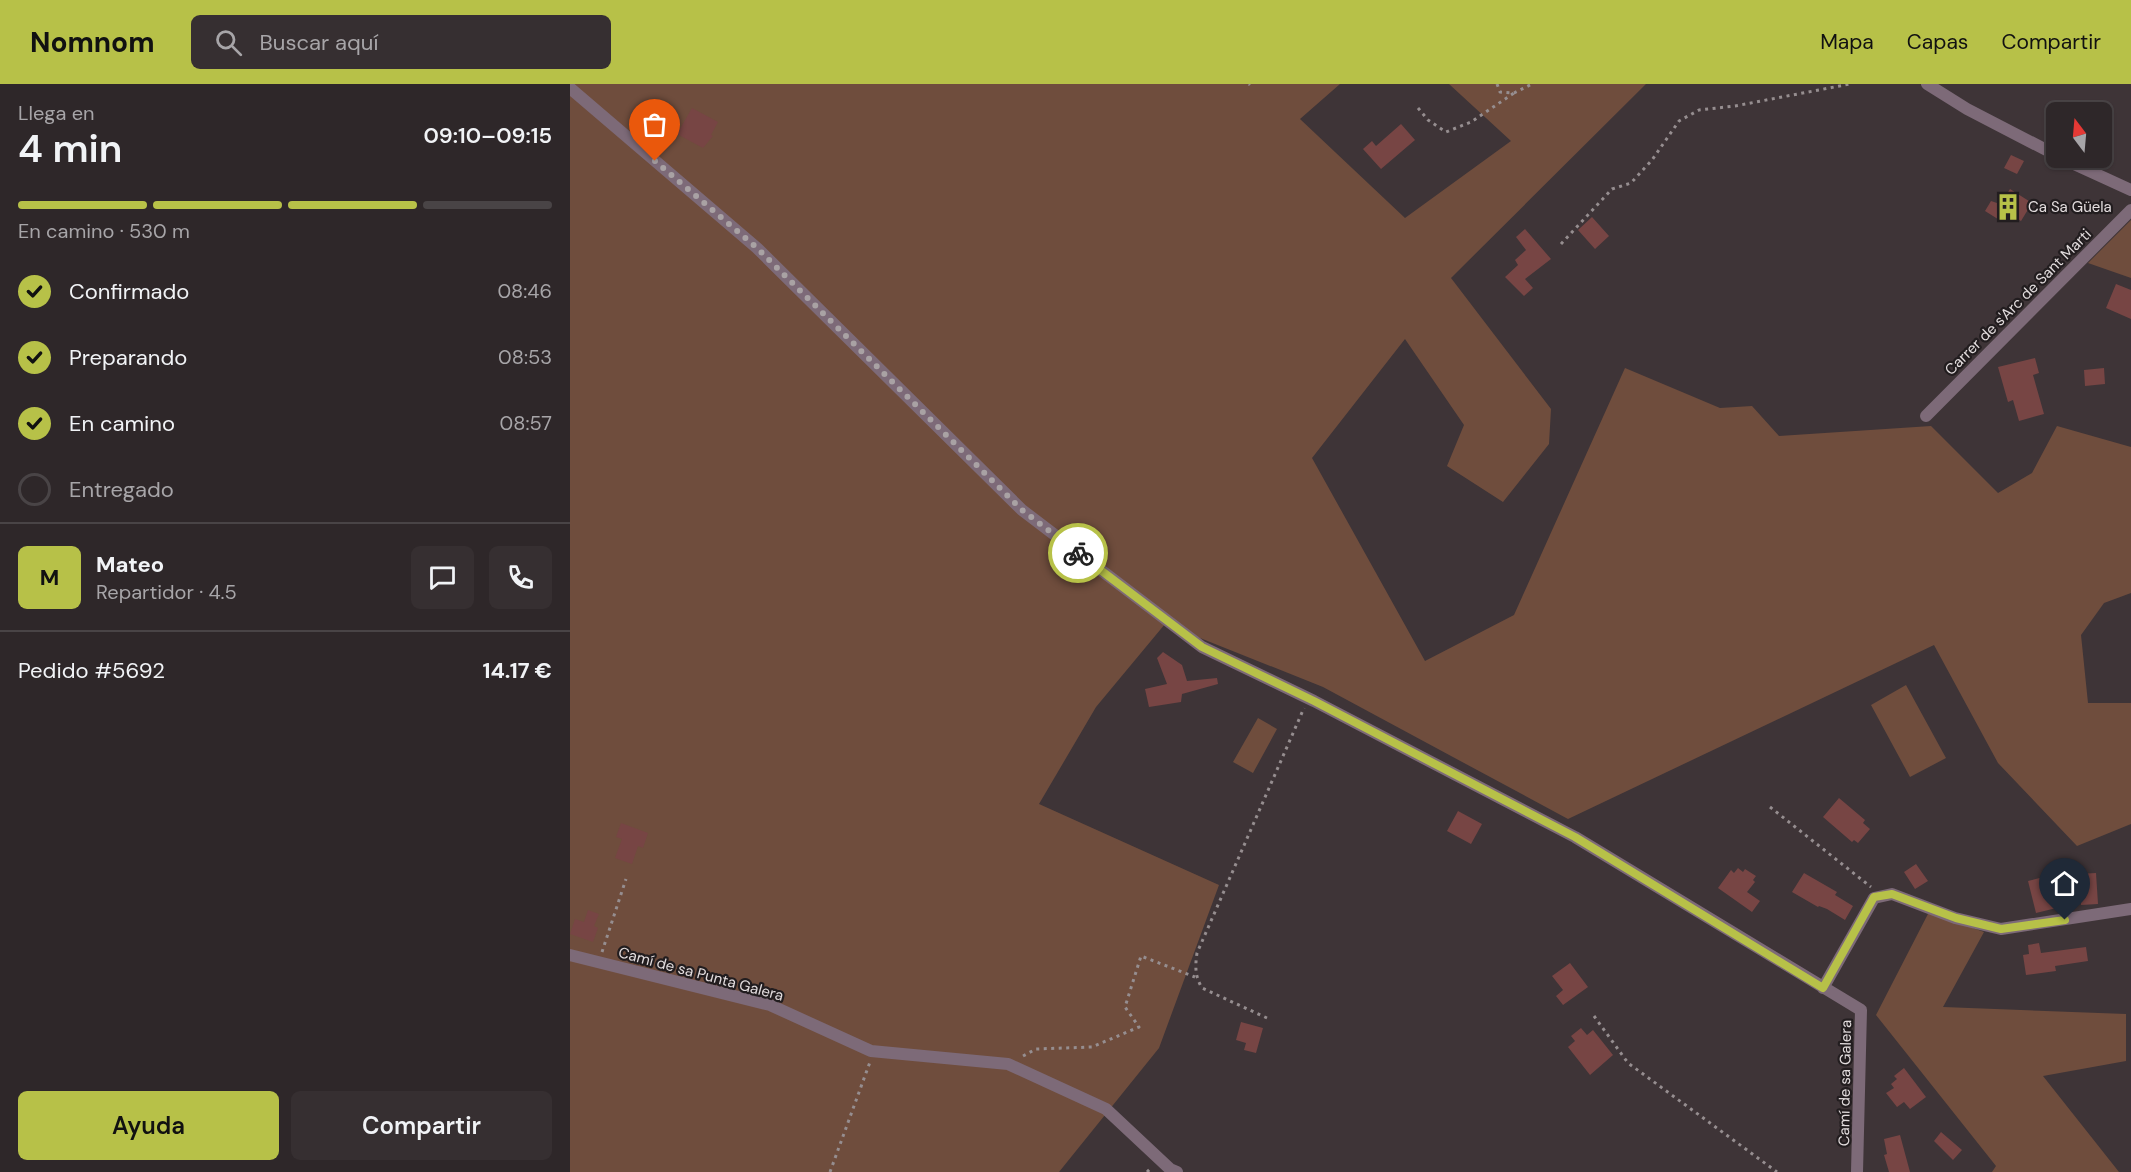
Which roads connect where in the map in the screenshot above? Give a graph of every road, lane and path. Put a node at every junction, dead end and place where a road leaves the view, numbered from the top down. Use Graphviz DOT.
graph roads {
  1 [pos="1497,84"];
  2 [pos="1532,84"];
  3 [pos="1850,84"];
  4 [pos="1927,84"];
  5 [pos="570,88"];
  6 [pos="1514,93"];
  7 [pos="1418,108"];
  8 [pos="2046,150"];
  9 [pos="2085,168"];
  10 [pos="2130,187"];
  11 [pos="2131,210"];
  12 [pos="1561,243"];
  13 [pos="1926,416"];
  14 [pos="1308,699"];
  15 [pos="1770,807"];
  16 [pos="626,879"];
  17 [pos="1882,896"];
  18 [pos="2131,909"];
  19 [pos="570,955"];
  20 [pos="598,962"];
  21 [pos="1197,978"];
  22 [pos="1823,988"];
  23 [pos="1594,1017"];
  24 [pos="1268,1018"];
  25 [pos="871,1051"];
  26 [pos="1008,1064"];
  27 [pos="830,1172"];
  28 [pos="1177,1172"];
  29 [pos="1777,1172"];
  30 [pos="1857,1172"];
  1 -- 6 [label="path"];
  2 -- 6 [label="path"];
  3 -- 12 [label="path"];
  4 -- 8 [label="street"];
  5 -- 14 [label="street, Camí de sa Galera"];
  6 -- 7 [label="path"];
  9 -- 10 [label="street"];
  11 -- 13 [label="street, Carrer de s'Arc de Sant Marti"];
  14 -- 21 [label="path"];
  14 -- 22 [label="street, Camí de sa Galera"];
  15 -- 17 [label="path"];
  16 -- 20 [label="path"];
  17 -- 18 [label="street"];
  17 -- 22 [label="street"];
  19 -- 20 [label="street, Camí de sa Punta Galera"];
  20 -- 25 [label="street, Camí de sa Punta Galera"];
  21 -- 24 [label="path"];
  21 -- 26 [label="path"];
  22 -- 30 [label="street, Camí de sa Galera"];
  23 -- 29 [label="path"];
  25 -- 26 [label="street, Camí de sa Punta Galera"];
  25 -- 27 [label="path"];
  26 -- 28 [label="street, Camí de sa Punta Galera"];
}
